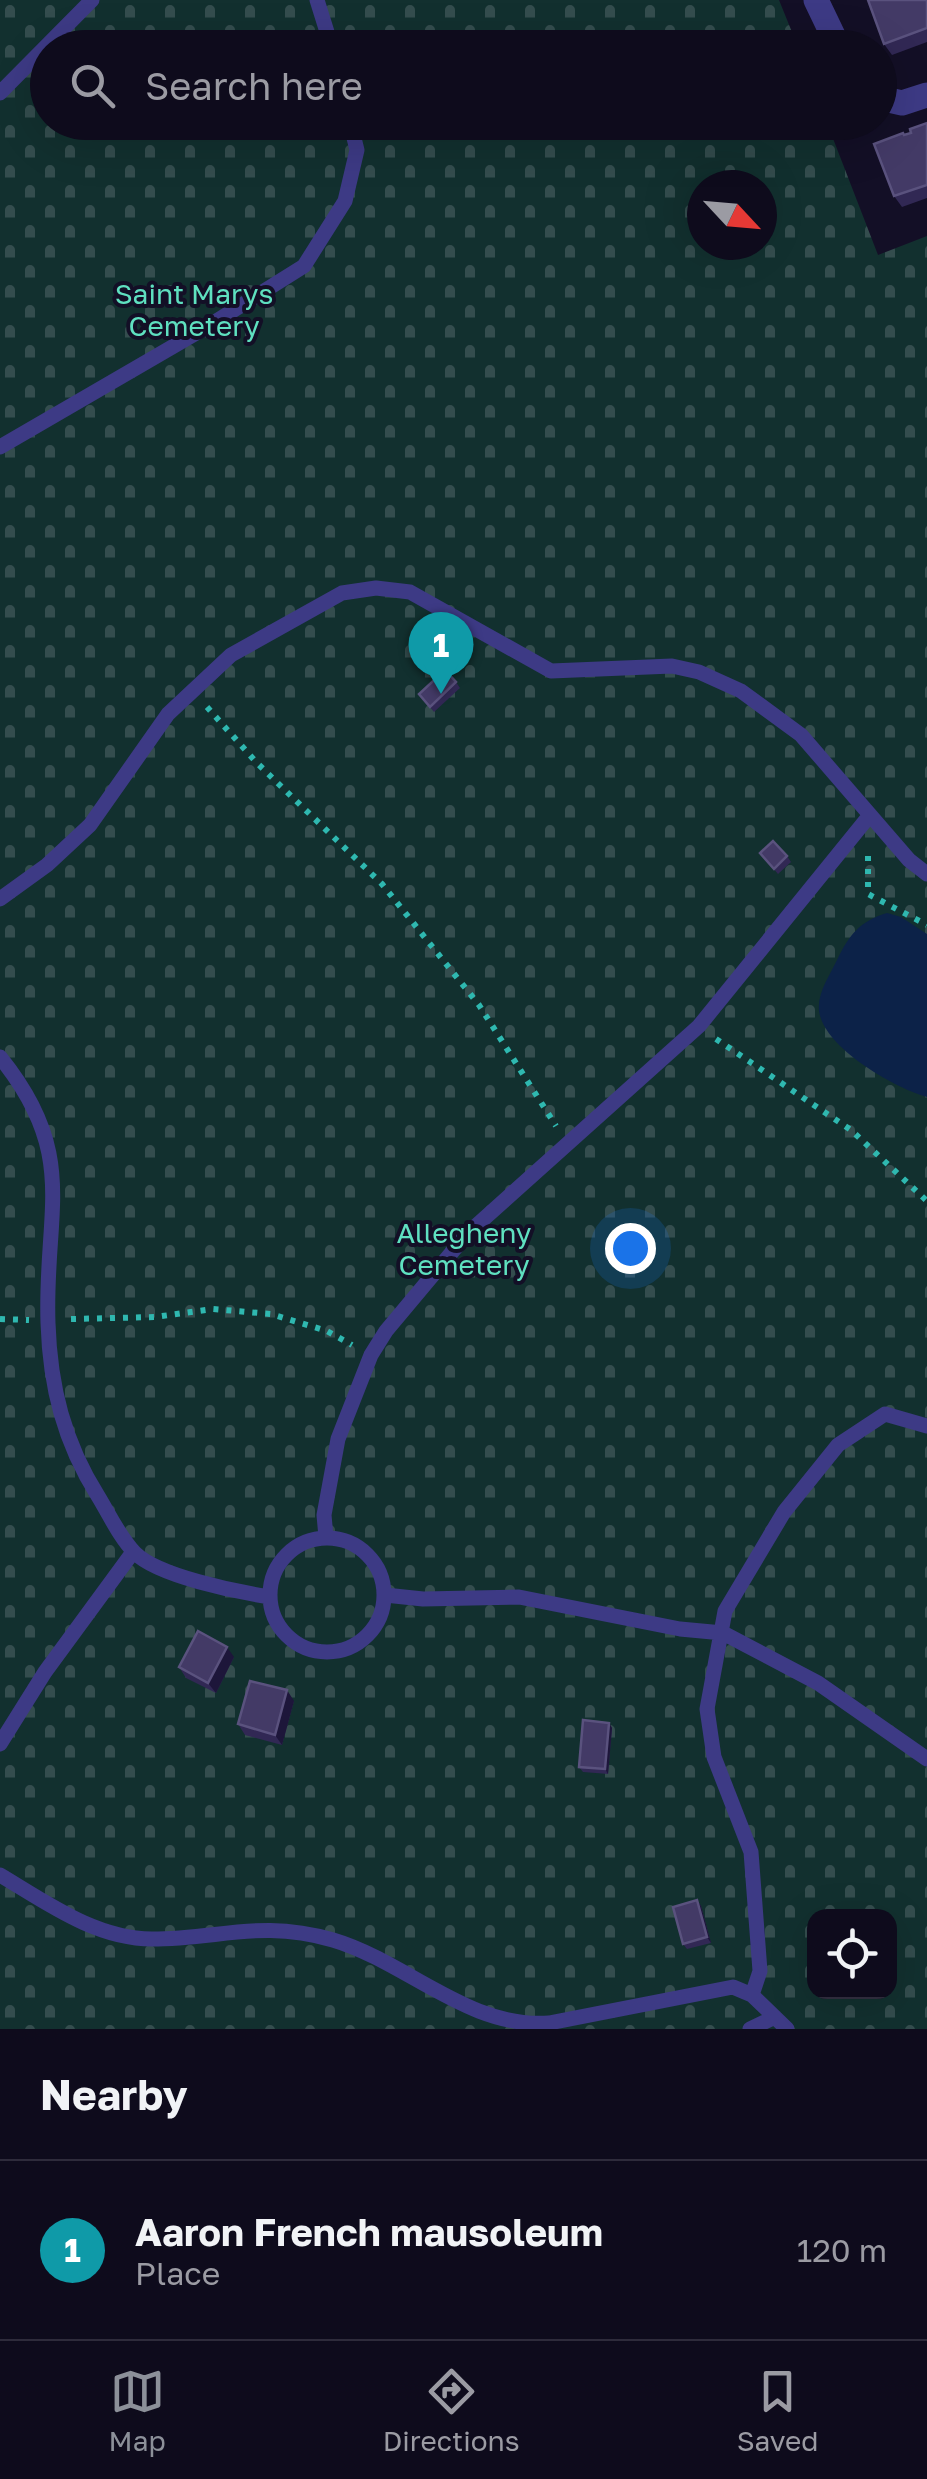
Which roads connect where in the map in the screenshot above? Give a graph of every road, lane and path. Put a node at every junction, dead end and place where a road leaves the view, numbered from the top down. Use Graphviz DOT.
graph roads {
  1 [pos="92,0"];
  2 [pos="316,0"];
  3 [pos="816,0"];
  4 [pos="62,30"];
  5 [pos="326,30"];
  6 [pos="830,30"];
  7 [pos="30,63"];
  8 [pos="0,93"];
  9 [pos="927,95"];
  10 [pos="897,102"];
  11 [pos="354,140"];
  12 [pos="0,447"];
  13 [pos="193,691"];
  14 [pos="870,815"];
  15 [pos="927,874"];
  16 [pos="0,899"];
  17 [pos="927,925"];
  18 [pos="699,1026"];
  19 [pos="0,1057"];
  20 [pos="568,1144"];
  21 [pos="927,1202"];
  22 [pos="0,1319"];
  23 [pos="48,1320"];
  24 [pos="371,1355"];
  25 [pos="927,1426"];
  26 [pos="326,1538"];
  27 [pos="134,1552"];
  28 [pos="384,1595"];
  29 [pos="270,1597"];
  30 [pos="723,1633"];
  31 [pos="0,1744"];
  32 [pos="927,1760"];
  33 [pos="0,1875"];
  34 [pos="752,1995"];
  35 [pos="781,2023"];
  36 [pos="750,2029"];
  1 -- 4 [label="lane"];
  2 -- 5 [label="lane"];
  3 -- 6 [label="street"];
  7 -- 8 [label="lane"];
  9 -- 10 [label="street"];
  11 -- 12 [label="lane"];
  13 -- 14 [label="lane"];
  13 -- 16 [label="lane"];
  13 -- 20 [label="path"];
  14 -- 15 [label="lane"];
  14 -- 17 [label="path"];
  14 -- 18 [label="lane"];
  18 -- 20 [label="lane"];
  18 -- 21 [label="path"];
  19 -- 23 [label="lane"];
  20 -- 24 [label="lane"];
  22 -- 23 [label="path"];
  23 -- 24 [label="path"];
  23 -- 27 [label="lane"];
  24 -- 26 [label="lane"];
  25 -- 30 [label="lane"];
  26 -- 28 [label="lane"];
  26 -- 29 [label="lane"];
  27 -- 29 [label="lane"];
  27 -- 31 [label="lane"];
  28 -- 29 [label="lane"];
  28 -- 30 [label="lane"];
  30 -- 32 [label="lane"];
  30 -- 34 [label="lane"];
  33 -- 34 [label="lane"];
  34 -- 35 [label="lane"];
  35 -- 36 [label="lane"];
}
